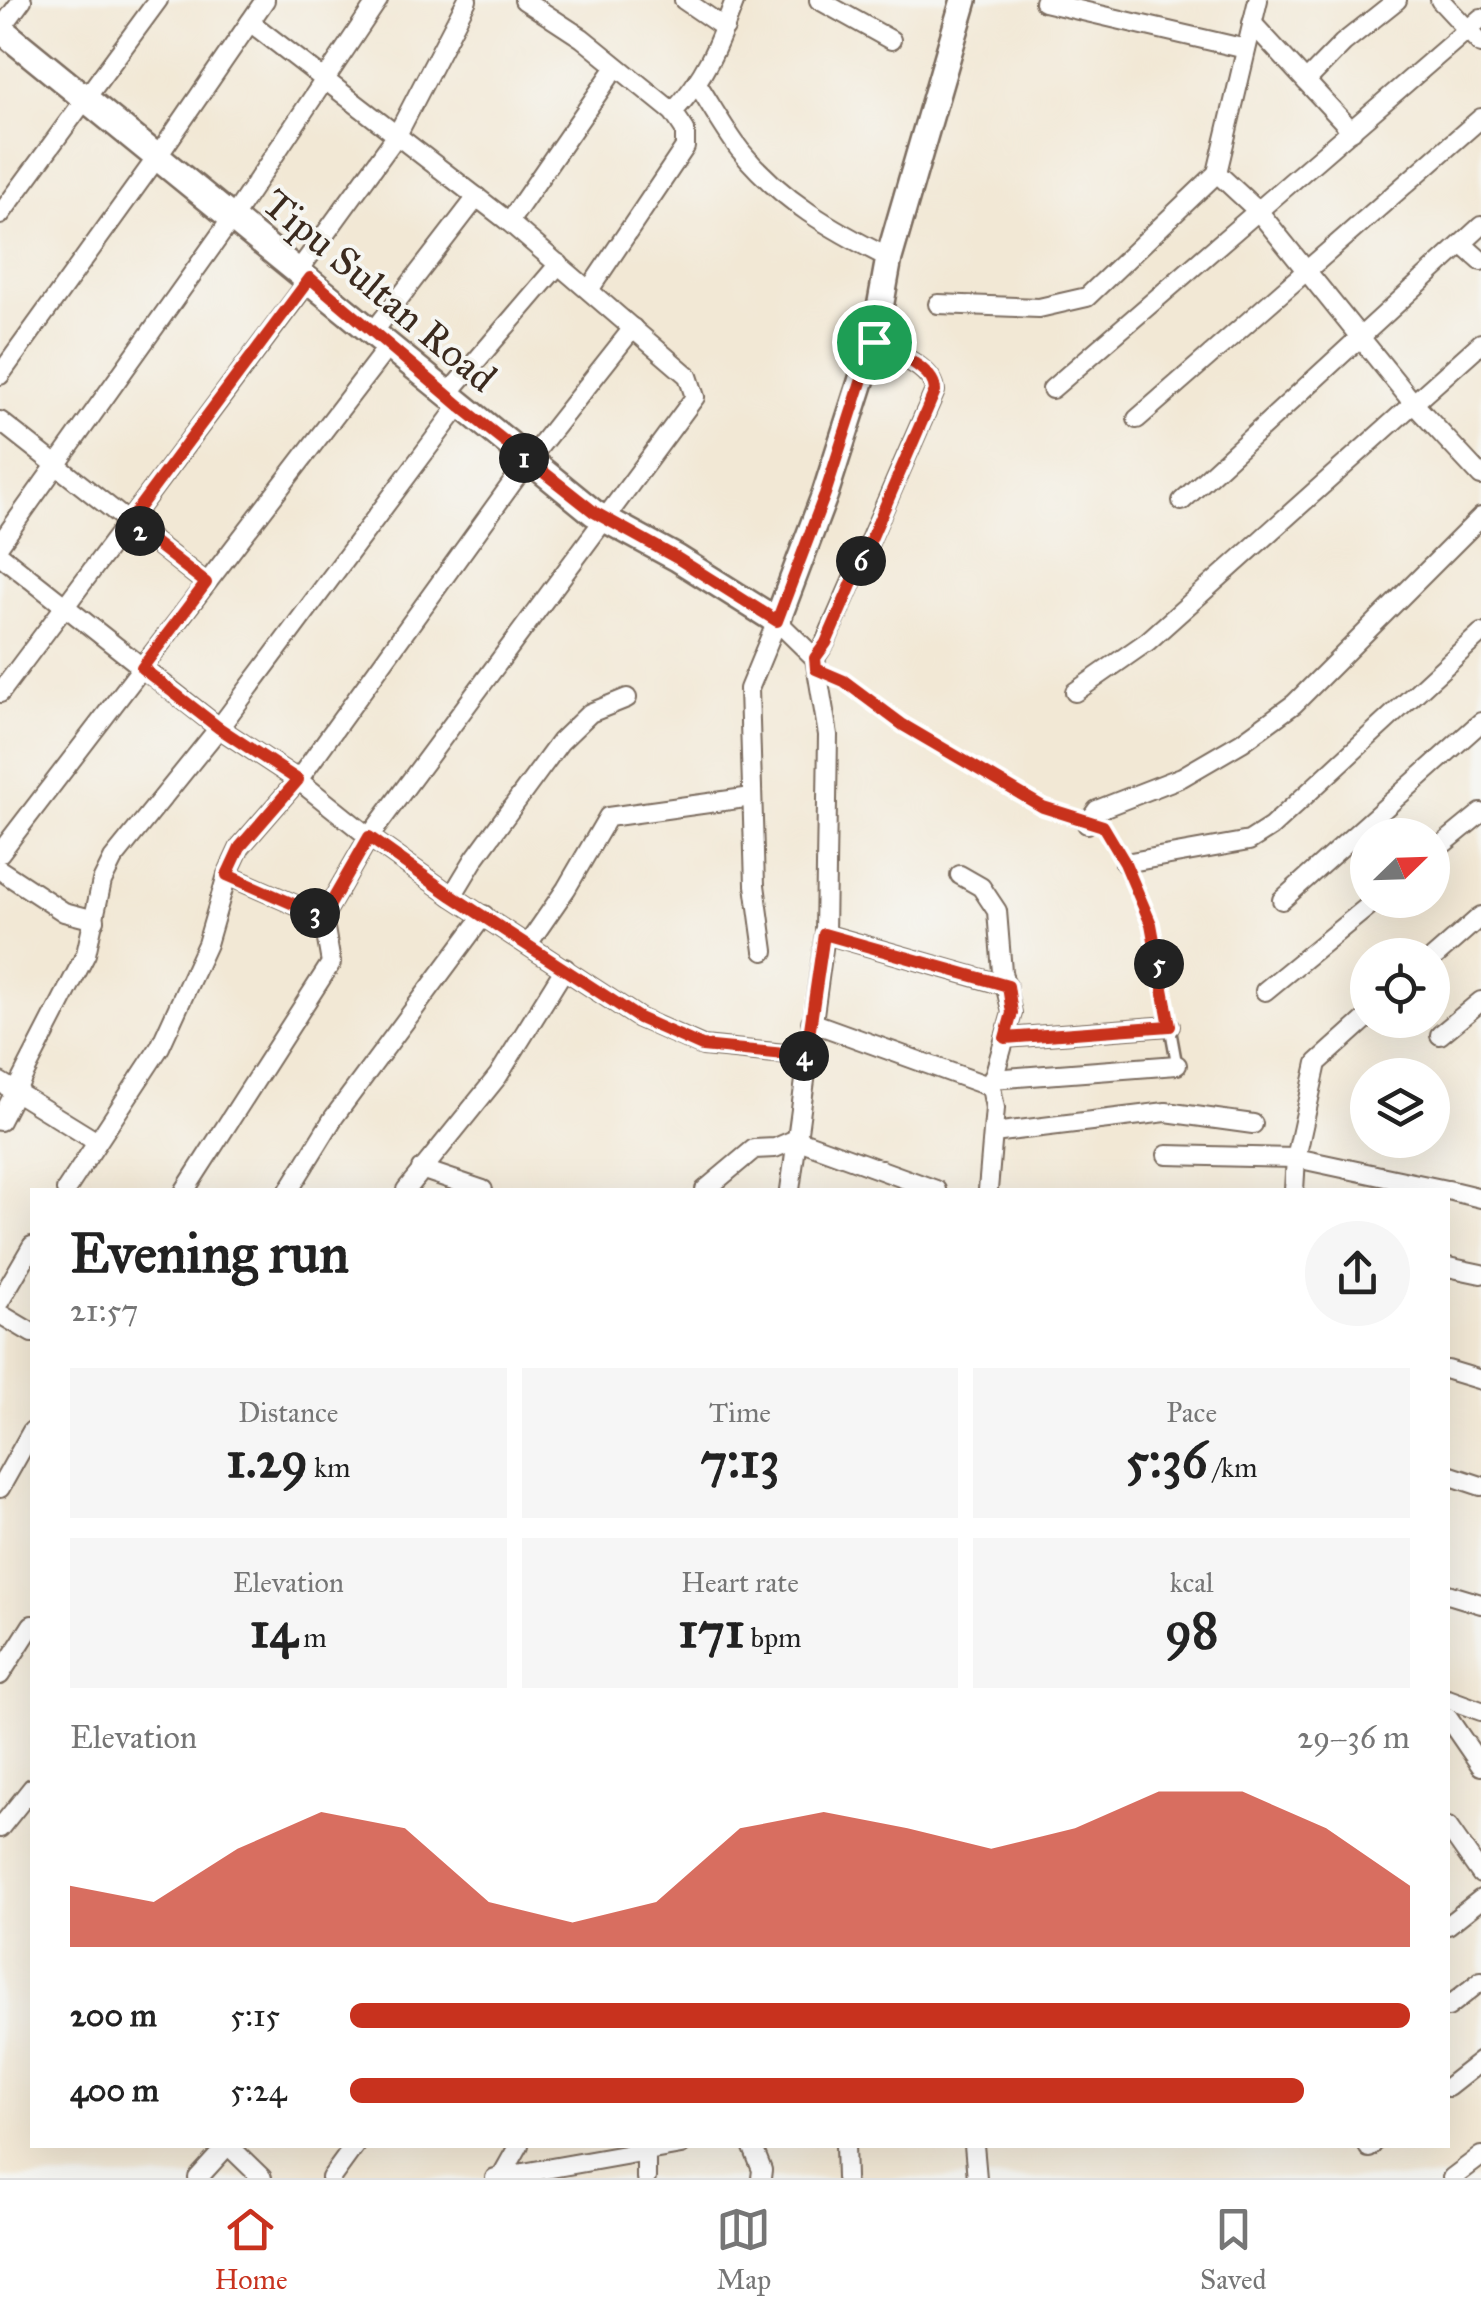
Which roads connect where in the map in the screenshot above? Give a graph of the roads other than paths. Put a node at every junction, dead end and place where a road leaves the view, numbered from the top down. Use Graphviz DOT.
graph roads {
  1 [pos="22,0"];
  2 [pos="158,0"];
  3 [pos="266,0"];
  4 [pos="378,0"];
  5 [pos="524,0"];
  6 [pos="684,0"];
  7 [pos="735,0"];
  8 [pos="819,0"];
  9 [pos="964,0"];
  10 [pos="1258,0"];
  11 [pos="1396,0"];
  12 [pos="1440,0"];
  13 [pos="1044,2"];
  14 [pos="460,3"];
  15 [pos="250,22"];
  16 [pos="1252,23"];
  17 [pos="724,28"];
  18 [pos="0,29"];
  19 [pos="1477,31"];
  20 [pos="891,40"];
  21 [pos="1246,48"];
  22 [pos="616,67"];
  23 [pos="324,78"];
  24 [pos="1306,80"];
  25 [pos="698,86"];
  26 [pos="87,98"];
  27 [pos="673,112"];
  28 [pos="1481,118"];
  29 [pos="1352,131"];
  30 [pos="396,135"];
  31 [pos="158,156"];
  32 [pos="1216,172"];
  33 [pos="477,197"];
  34 [pos="1258,212"];
  35 [pos="0,214"];
  36 [pos="233,216"];
  37 [pos="509,222"];
  38 [pos="1481,226"];
  39 [pos="1462,244"];
  40 [pos="889,258"];
  41 [pos="1481,261"];
  42 [pos="559,264"];
  43 [pos="1306,272"];
  44 [pos="304,274"];
  45 [pos="589,290"];
  46 [pos="938,304"];
  47 [pos="633,328"];
  48 [pos="1359,337"];
  49 [pos="382,338"];
  50 [pos="874,342"];
  51 [pos="1479,348"];
  52 [pos="0,375"];
  53 [pos="1052,388"];
  54 [pos="454,400"];
  55 [pos="1414,404"];
  56 [pos="0,420"];
  57 [pos="1137,420"];
  58 [pos="528,461"];
  59 [pos="56,465"];
  60 [pos="1481,476"];
  61 [pos="1182,501"];
  62 [pos="1481,517"];
  63 [pos="605,518"];
  64 [pos="128,522"];
  65 [pos="0,544"];
  66 [pos="0,555"];
  67 [pos="206,583"];
  68 [pos="64,608"];
  69 [pos="777,621"];
  70 [pos="1481,633"];
  71 [pos="816,664"];
  72 [pos="142,668"];
  73 [pos="1075,692"];
  74 [pos="0,693"];
  75 [pos="626,698"];
  76 [pos="1481,722"];
  77 [pos="219,728"];
  78 [pos="298,780"];
  79 [pos="752,797"];
  80 [pos="1481,813"];
  81 [pos="1086,824"];
  82 [pos="369,837"];
  83 [pos="1450,838"];
  84 [pos="0,853"];
  85 [pos="1125,863"];
  86 [pos="0,870"];
  87 [pos="227,875"];
  88 [pos="960,875"];
  89 [pos="452,896"];
  90 [pos="1282,900"];
  91 [pos="484,915"];
  92 [pos="1481,916"];
  93 [pos="323,917"];
  94 [pos="1354,918"];
  95 [pos="95,920"];
  96 [pos="824,934"];
  97 [pos="1450,943"];
  98 [pos="528,944"];
  99 [pos="764,951"];
  100 [pos="565,968"];
  101 [pos="1008,986"];
  102 [pos="1265,991"];
  103 [pos="1481,1001"];
  104 [pos="811,1022"];
  105 [pos="1170,1026"];
  106 [pos="1450,1027"];
  107 [pos="1350,1034"];
  108 [pos="1005,1038"];
  109 [pos="806,1056"];
  110 [pos="1177,1065"];
  111 [pos="0,1082"];
  112 [pos="991,1082"];
  113 [pos="17,1092"];
  114 [pos="0,1121"];
  115 [pos="1254,1124"];
  116 [pos="993,1133"];
  117 [pos="796,1140"];
  118 [pos="97,1142"];
  119 [pos="1167,1155"];
  120 [pos="1296,1158"];
  121 [pos="421,1169"];
  122 [pos="67,1188"];
  123 [pos="185,1188"];
  124 [pos="290,1188"];
  125 [pos="407,1188"];
  126 [pos="477,1188"];
  127 [pos="707,1188"];
  128 [pos="790,1188"];
  129 [pos="930,1188"];
  130 [pos="988,1188"];
  131 [pos="1294,1188"];
  132 [pos="1438,1188"];
  133 [pos="1450,1191"];
  134 [pos="1481,1198"];
  135 [pos="30,1249"];
  136 [pos="1450,1267"];
  137 [pos="1481,1274"];
  138 [pos="0,1301"];
  139 [pos="0,1314"];
  140 [pos="30,1333"];
  141 [pos="1450,1371"];
  142 [pos="1481,1380"];
  143 [pos="30,1435"];
  144 [pos="1450,1476"];
  145 [pos="1481,1486"];
  146 [pos="0,1488"];
  147 [pos="1450,1595"];
  148 [pos="1481,1604"];
  149 [pos="30,1627"];
  150 [pos="0,1675"];
  151 [pos="1450,1700"];
  152 [pos="1481,1711"];
  153 [pos="1450,1721"];
  154 [pos="1481,1766"];
  155 [pos="30,1790"];
  156 [pos="0,1828"];
  157 [pos="1450,1831"];
  158 [pos="1481,1874"];
  159 [pos="1481,1899"];
  160 [pos="1450,1923"];
  161 [pos="1481,1981"];
  162 [pos="1450,2005"];
  163 [pos="1481,2061"];
  164 [pos="1450,2085"];
  165 [pos="225,2148"];
  166 [pos="231,2148"];
  167 [pos="353,2148"];
  168 [pos="517,2148"];
  169 [pos="664,2148"];
  170 [pos="753,2148"];
  171 [pos="845,2148"];
  172 [pos="974,2148"];
  173 [pos="646,2151"];
  174 [pos="1481,2156"];
  175 [pos="541,2173"];
  176 [pos="498,2177"];
  177 [pos="198,2178"];
  178 [pos="262,2178"];
  179 [pos="331,2178"];
  180 [pos="646,2178"];
  181 [pos="761,2178"];
  182 [pos="846,2178"];
  183 [pos="977,2178"];
  184 [pos="1452,2178"];
  1 -- 18 [label="street"];
  2 -- 26 [label="street"];
  3 -- 15 [label="street"];
  4 -- 23 [label="street"];
  5 -- 22 [label="street"];
  6 -- 17 [label="street"];
  7 -- 17 [label="street"];
  8 -- 20 [label="street"];
  9 -- 40 [label="main road"];
  10 -- 16 [label="street"];
  11 -- 24 [label="street"];
  12 -- 19 [label="street"];
  13 -- 21 [label="street"];
  14 -- 30 [label="street"];
  15 -- 23 [label="street"];
  15 -- 31 [label="street"];
  16 -- 21 [label="street"];
  16 -- 24 [label="street"];
  17 -- 25 [label="street"];
  18 -- 26 [label="main road, Tipu Sultan Road"];
  19 -- 29 [label="street"];
  21 -- 32 [label="street"];
  22 -- 27 [label="street"];
  22 -- 37 [label="street"];
  23 -- 30 [label="street"];
  23 -- 36 [label="street"];
  24 -- 29 [label="street"];
  25 -- 27 [label="street"];
  25 -- 40 [label="street"];
  26 -- 31 [label="main road, Tipu Sultan Road"];
  26 -- 35 [label="street"];
  27 -- 45 [label="street"];
  28 -- 43 [label="street"];
  29 -- 34 [label="street"];
  30 -- 33 [label="street"];
  30 -- 44 [label="street"];
  31 -- 36 [label="main road, Tipu Sultan Road"];
  31 -- 52 [label="street"];
  32 -- 34 [label="street"];
  32 -- 46 [label="street"];
  33 -- 37 [label="street"];
  33 -- 49 [label="street"];
  34 -- 43 [label="street"];
  34 -- 53 [label="street"];
  36 -- 44 [label="main road, Tipu Sultan Road"];
  36 -- 59 [label="street"];
  37 -- 42 [label="street"];
  38 -- 39 [label="street"];
  39 -- 41 [label="street"];
  39 -- 48 [label="street"];
  40 -- 50 [label="main road"];
  42 -- 45 [label="street"];
  42 -- 54 [label="street"];
  43 -- 48 [label="street"];
  43 -- 57 [label="street"];
  44 -- 49 [label="main road, Tipu Sultan Road"];
  44 -- 64 [label="street"];
  45 -- 47 [label="street"];
  47 -- 58 [label="street"];
  47 -- 63 [label="street"];
  48 -- 55 [label="street"];
  48 -- 61 [label="street"];
  49 -- 54 [label="main road, Tipu Sultan Road"];
  49 -- 67 [label="street"];
  50 -- 69 [label="main road"];
  50 -- 71 [label="street"];
  51 -- 55 [label="street"];
  54 -- 58 [label="main road, Tipu Sultan Road"];
  54 -- 77 [label="street"];
  55 -- 60 [label="street"];
  55 -- 73 [label="street"];
  56 -- 59 [label="street"];
  58 -- 63 [label="main road, Tipu Sultan Road"];
  58 -- 78 [label="street"];
  59 -- 64 [label="street"];
  59 -- 65 [label="street"];
  62 -- 81 [label="street"];
  63 -- 69 [label="main road, Tipu Sultan Road"];
  63 -- 82 [label="street"];
  64 -- 67 [label="street"];
  64 -- 68 [label="street"];
  66 -- 68 [label="street"];
  67 -- 72 [label="street"];
  68 -- 72 [label="street"];
  68 -- 74 [label="street"];
  69 -- 71 [label="street"];
  69 -- 79 [label="street"];
  70 -- 85 [label="street"];
  71 -- 81 [label="lane"];
  71 -- 96 [label="street"];
  72 -- 77 [label="street"];
  72 -- 84 [label="street"];
  75 -- 89 [label="street"];
  76 -- 90 [label="street"];
  77 -- 78 [label="street"];
  77 -- 95 [label="street"];
  78 -- 82 [label="street"];
  78 -- 87 [label="street"];
  79 -- 98 [label="street"];
  79 -- 99 [label="street"];
  80 -- 83 [label="street"];
  81 -- 85 [label="lane"];
  82 -- 89 [label="street"];
  82 -- 93 [label="street"];
  85 -- 105 [label="lane"];
  86 -- 95 [label="street"];
  87 -- 93 [label="street"];
  87 -- 118 [label="street"];
  88 -- 101 [label="street"];
  89 -- 91 [label="street"];
  91 -- 98 [label="street"];
  91 -- 124 [label="street"];
  92 -- 97 [label="street"];
  93 -- 123 [label="street"];
  94 -- 102 [label="street"];
  95 -- 113 [label="street"];
  96 -- 101 [label="street"];
  96 -- 104 [label="street"];
  98 -- 100 [label="street"];
  100 -- 109 [label="street"];
  100 -- 121 [label="street"];
  101 -- 108 [label="street"];
  103 -- 106 [label="street"];
  104 -- 109 [label="street"];
  104 -- 112 [label="street"];
  105 -- 108 [label="street"];
  105 -- 110 [label="lane"];
  107 -- 120 [label="street"];
  108 -- 112 [label="street"];
  109 -- 117 [label="street"];
  110 -- 112 [label="street"];
  111 -- 113 [label="street"];
  112 -- 116 [label="street"];
  113 -- 114 [label="street"];
  113 -- 118 [label="street"];
  115 -- 116 [label="street"];
  116 -- 130 [label="street"];
  117 -- 127 [label="street"];
  117 -- 128 [label="street"];
  117 -- 129 [label="street"];
  118 -- 122 [label="street"];
  119 -- 120 [label="street"];
  120 -- 131 [label="street"];
  120 -- 132 [label="street"];
  121 -- 125 [label="street"];
  121 -- 126 [label="street"];
  133 -- 134 [label="street"];
  135 -- 138 [label="street"];
  136 -- 137 [label="street"];
  139 -- 140 [label="street"];
  141 -- 142 [label="street"];
  143 -- 146 [label="street"];
  144 -- 145 [label="street"];
  147 -- 148 [label="street"];
  149 -- 150 [label="street"];
  151 -- 152 [label="street"];
  153 -- 154 [label="street"];
  155 -- 156 [label="street"];
  157 -- 158 [label="street"];
  159 -- 160 [label="street"];
  161 -- 162 [label="street"];
  163 -- 164 [label="street"];
  165 -- 177 [label="street"];
  166 -- 178 [label="street"];
  167 -- 179 [label="street"];
  168 -- 176 [label="street"];
  169 -- 173 [label="street"];
  170 -- 181 [label="street"];
  171 -- 182 [label="street"];
  172 -- 183 [label="street"];
  173 -- 175 [label="street"];
  173 -- 180 [label="street"];
  174 -- 184 [label="street"];
  175 -- 176 [label="street"];
}
